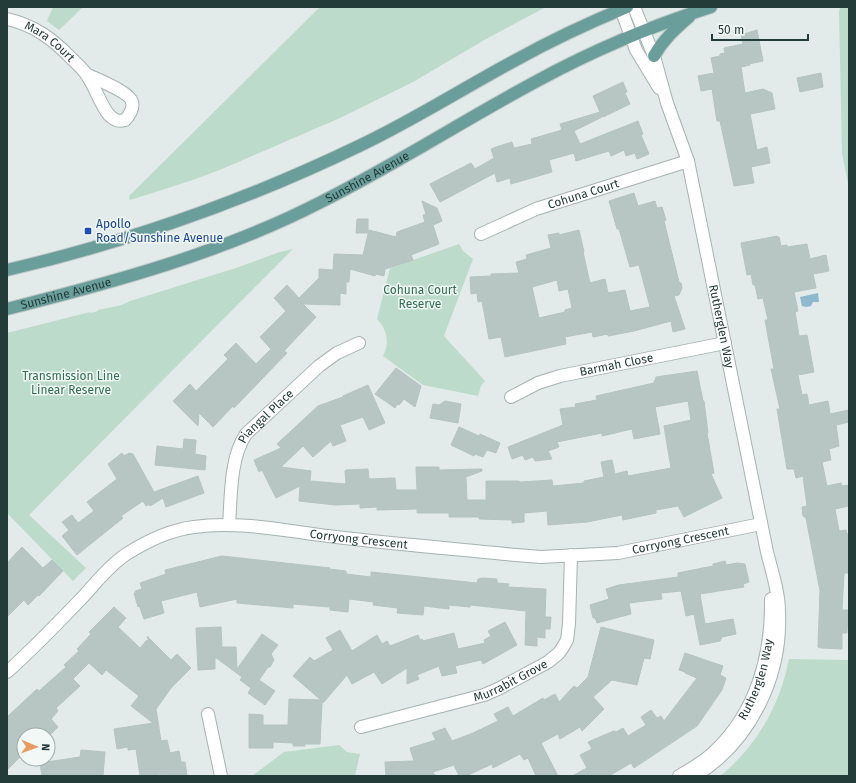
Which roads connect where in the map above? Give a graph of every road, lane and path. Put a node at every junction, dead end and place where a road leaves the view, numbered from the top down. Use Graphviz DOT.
graph roads {
  1 [pos="634,7"];
  2 [pos="711,7"];
  3 [pos="624,8"];
  4 [pos="694,12"];
  5 [pos="7,19"];
  6 [pos="644,31"];
  7 [pos="631,36"];
  8 [pos="654,56"];
  9 [pos="86,74"];
  10 [pos="667,103"];
  11 [pos="688,161"];
  12 [pos="481,234"];
  13 [pos="7,270"];
  14 [pos="7,309"];
  15 [pos="359,343"];
  16 [pos="725,343"];
  17 [pos="511,397"];
  18 [pos="761,524"];
  19 [pos="229,525"];
  20 [pos="767,552"];
  21 [pos="571,555"];
  22 [pos="7,672"];
  23 [pos="208,714"];
  24 [pos="361,726"];
  25 [pos="221,776"];
  26 [pos="679,776"];
  27 [pos="695,776"];
  1 -- 6 [label="street, Rutherglen Way"];
  2 -- 4 [label="main road, Sunshine Avenue"];
  3 -- 7 [label="street, Rutherglen Way"];
  3 -- 13 [label="main road"];
  4 -- 6 [label="main road, Sunshine Avenue"];
  4 -- 8 [label="main road"];
  5 -- 9 [label="street, Mara Court"];
  6 -- 7 [label="main road, Sunshine Avenue"];
  6 -- 8 [label="street, Rutherglen Way"];
  7 -- 10 [label="street, Rutherglen Way"];
  7 -- 14 [label="main road, Sunshine Avenue"];
  8 -- 10 [label="street, Rutherglen Way"];
  10 -- 11 [label="street, Rutherglen Way"];
  11 -- 12 [label="street, Cohuna Court"];
  11 -- 16 [label="street, Rutherglen Way"];
  15 -- 19 [label="street, Piangal Place"];
  16 -- 17 [label="street, Barmah Close"];
  16 -- 18 [label="street, Rutherglen Way"];
  18 -- 20 [label="street, Rutherglen Way"];
  18 -- 21 [label="street, Corryong Crescent"];
  19 -- 21 [label="street, Corryong Crescent"];
  19 -- 22 [label="street, Corryong Crescent"];
  20 -- 26 [label="street, Rutherglen Way"];
  20 -- 27 [label="street, Rutherglen Way"];
  21 -- 24 [label="street, Murrabit Grove"];
  23 -- 25 [label="street"];
}
